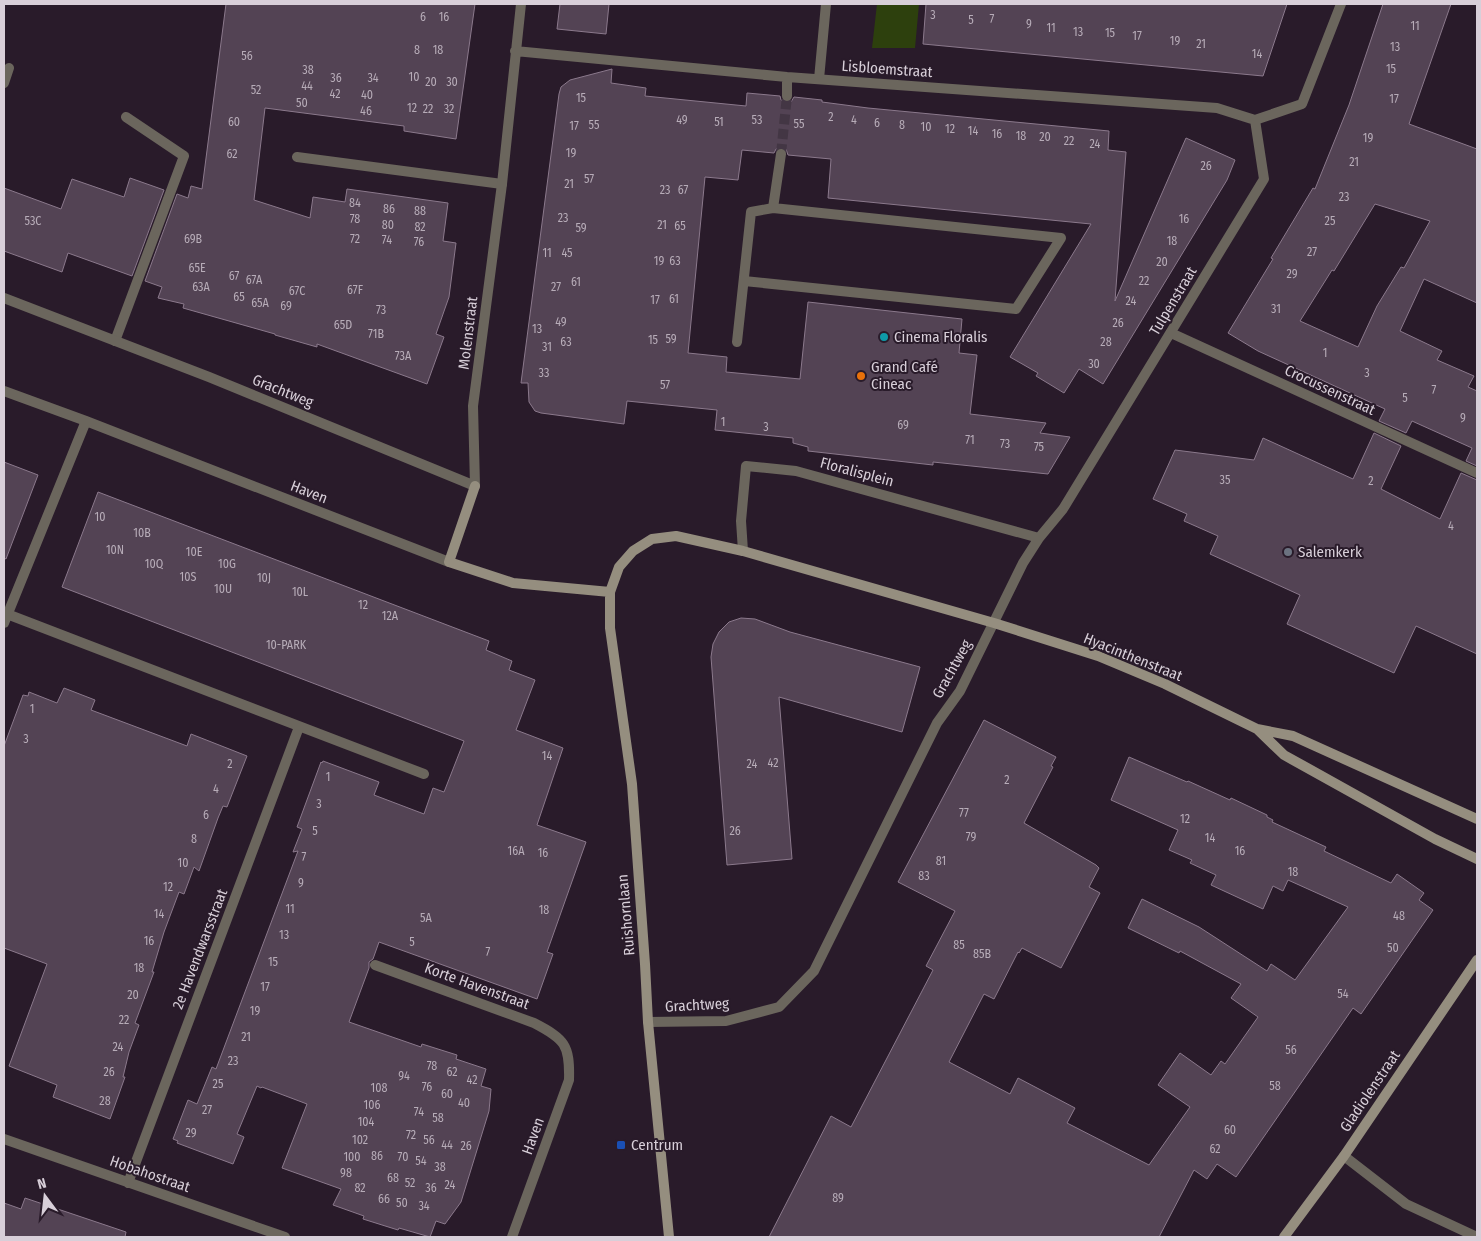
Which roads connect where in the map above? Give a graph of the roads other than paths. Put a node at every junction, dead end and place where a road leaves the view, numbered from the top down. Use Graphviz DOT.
graph roads {
  1 [pos="521,4"];
  2 [pos="826,4"];
  3 [pos="1341,4"];
  4 [pos="515,51"];
  5 [pos="10,68"];
  6 [pos="787,77"];
  7 [pos="819,79"];
  8 [pos="4,83"];
  9 [pos="787,96"];
  10 [pos="126,118"];
  11 [pos="1255,120"];
  12 [pos="781,154"];
  13 [pos="297,157"];
  14 [pos="502,184"];
  15 [pos="773,208"];
  16 [pos="744,281"];
  17 [pos="4,298"];
  18 [pos="1171,333"];
  19 [pos="115,340"];
  20 [pos="737,342"];
  21 [pos="4,391"];
  22 [pos="86,421"];
  23 [pos="1477,473"];
  24 [pos="475,486"];
  25 [pos="1039,538"];
  26 [pos="743,551"];
  27 [pos="449,562"];
  28 [pos="610,592"];
  29 [pos="5,619"];
  30 [pos="994,622"];
  31 [pos="300,727"];
  32 [pos="1257,729"];
  33 [pos="424,774"];
  34 [pos="1477,818"];
  35 [pos="1477,859"];
  36 [pos="1477,960"];
  37 [pos="375,965"];
  38 [pos="648,1022"];
  39 [pos="564,1043"];
  40 [pos="4,1139"];
  41 [pos="1344,1156"];
  42 [pos="128,1183"];
  43 [pos="286,1237"];
  44 [pos="512,1237"];
  45 [pos="669,1237"];
  46 [pos="1284,1237"];
  47 [pos="1477,1237"];
  1 -- 4 [label="street, Molenstraat"];
  2 -- 7 [label="street"];
  3 -- 11 [label="street"];
  4 -- 6 [label="street, Lisbloemstraat"];
  4 -- 14 [label="street, Molenstraat"];
  5 -- 8 [label="street"];
  6 -- 7 [label="street, Lisbloemstraat"];
  6 -- 9 [label="street"];
  7 -- 11 [label="street, Lisbloemstraat"];
  10 -- 19 [label="street"];
  11 -- 18 [label="street, Tulpenstraat"];
  12 -- 15 [label="street"];
  13 -- 14 [label="street"];
  14 -- 24 [label="street, Molenstraat"];
  15 -- 16 [label="street"];
  15 -- 16 [label="street"];
  16 -- 20 [label="street"];
  17 -- 19 [label="street, Grachtweg"];
  18 -- 23 [label="street, Crocussenstraat"];
  18 -- 25 [label="street, Tulpenstraat"];
  19 -- 24 [label="street, Grachtweg"];
  21 -- 22 [label="street, Haven"];
  22 -- 27 [label="street, Haven"];
  22 -- 29 [label="street"];
  24 -- 27 [label="main road"];
  25 -- 26 [label="street, Floralisplein"];
  25 -- 30 [label="street, Tulpenstraat"];
  26 -- 28 [label="main road"];
  26 -- 30 [label="main road"];
  27 -- 28 [label="main road, Haven"];
  28 -- 38 [label="main road, Ruishornlaan"];
  29 -- 31 [label="street"];
  30 -- 32 [label="main road, Hyacinthenstraat"];
  30 -- 38 [label="street, Grachtweg"];
  31 -- 33 [label="street"];
  31 -- 42 [label="street, 2e Havendwarsstraat"];
  32 -- 34 [label="main road, Hyacinthenstraat"];
  32 -- 35 [label="main road, Hyacinthenstraat"];
  36 -- 41 [label="main road, Gladiolenstraat"];
  37 -- 39 [label="street, Korte Havenstraat"];
  38 -- 45 [label="main road, Ruishornlaan"];
  39 -- 44 [label="street, Haven"];
  40 -- 42 [label="street, Hobahostraat"];
  41 -- 46 [label="main road, Gladiolenstraat"];
  41 -- 47 [label="street"];
  42 -- 43 [label="street, Hobahostraat"];
}
